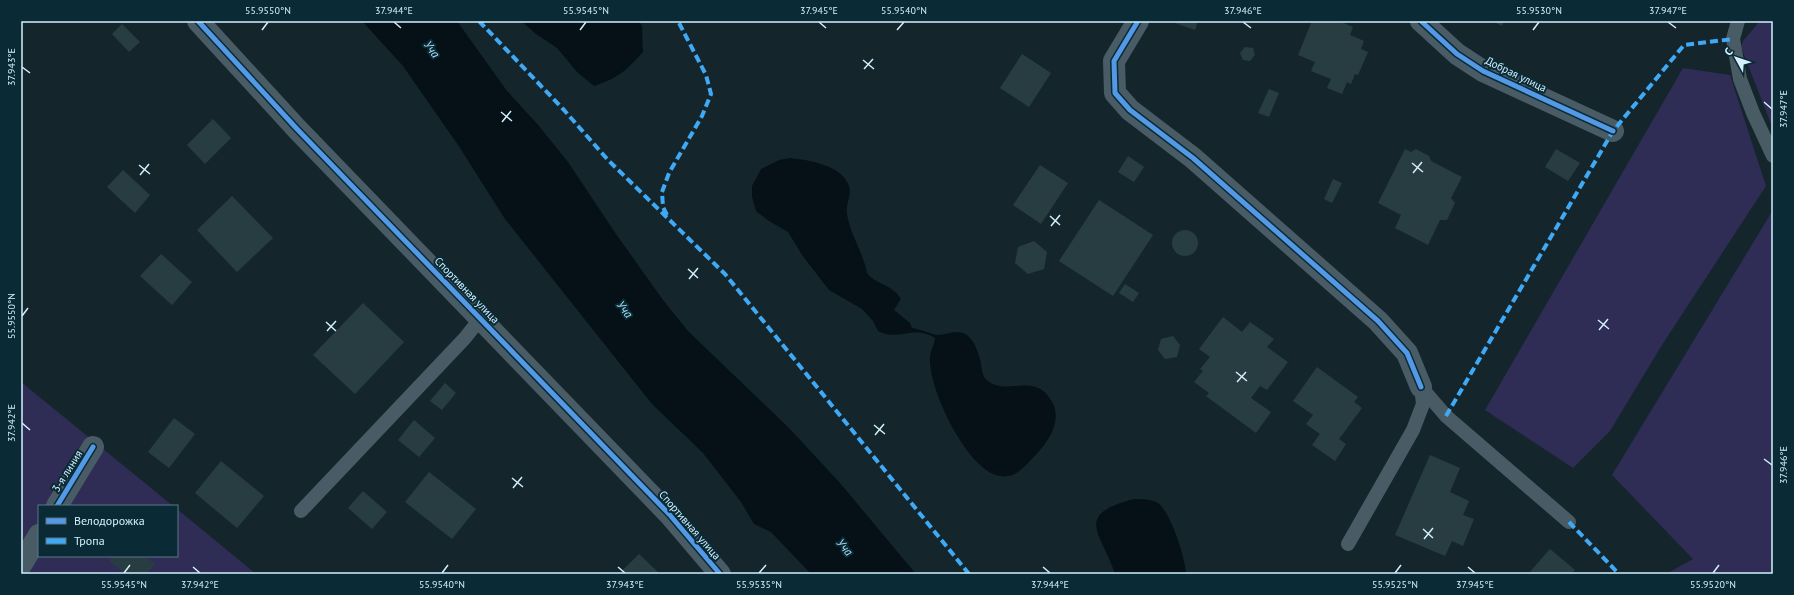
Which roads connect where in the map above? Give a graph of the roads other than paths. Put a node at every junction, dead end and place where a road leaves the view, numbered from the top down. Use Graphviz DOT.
graph roads {
  1 [pos="198,21"];
  2 [pos="1138,21"];
  3 [pos="1421,21"];
  4 [pos="1738,21"];
  5 [pos="1613,131"];
  6 [pos="1773,156"];
  7 [pos="480,319"];
  8 [pos="1421,387"];
  9 [pos="93,447"];
  10 [pos="58,505"];
  11 [pos="301,511"];
  12 [pos="1569,522"];
  13 [pos="38,537"];
  14 [pos="1348,544"];
  15 [pos="21,565"];
  16 [pos="720,574"];
  1 -- 7 [label="street, Спортивная улица"];
  2 -- 8 [label="street"];
  3 -- 5 [label="street, Добрая улица"];
  4 -- 6 [label="lane"];
  7 -- 11 [label="lane"];
  7 -- 16 [label="street, Спортивная улица"];
  8 -- 12 [label="lane"];
  8 -- 14 [label="lane"];
  9 -- 10 [label="street, 3-я линия"];
  13 -- 15 [label="street"];
}
